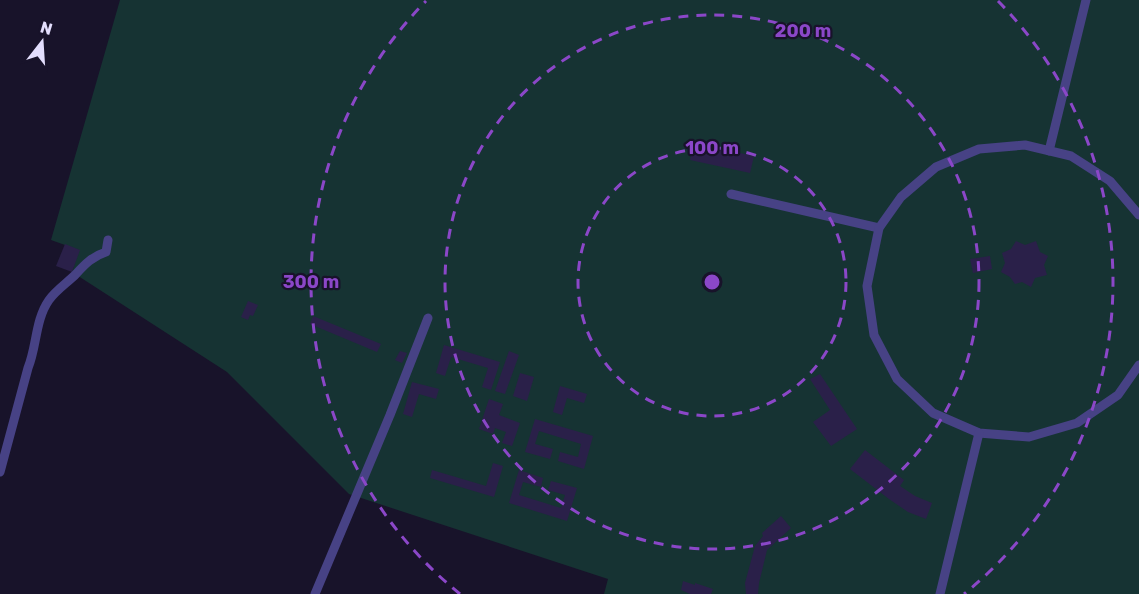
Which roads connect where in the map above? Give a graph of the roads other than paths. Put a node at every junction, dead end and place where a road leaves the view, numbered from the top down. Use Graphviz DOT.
graph roads {
  1 [pos="1086,0"];
  2 [pos="1049,151"];
  3 [pos="731,194"];
  4 [pos="1139,215"];
  5 [pos="879,228"];
  6 [pos="108,240"];
  7 [pos="428,318"];
  8 [pos="1139,365"];
  9 [pos="979,433"];
  10 [pos="0,472"];
  11 [pos="315,594"];
  12 [pos="940,594"];
  1 -- 2 [label="street"];
  2 -- 4 [label="street"];
  2 -- 5 [label="street"];
  3 -- 5 [label="street"];
  5 -- 9 [label="street"];
  6 -- 10 [label="street"];
  7 -- 11 [label="street"];
  8 -- 9 [label="street"];
  9 -- 12 [label="street"];
}
